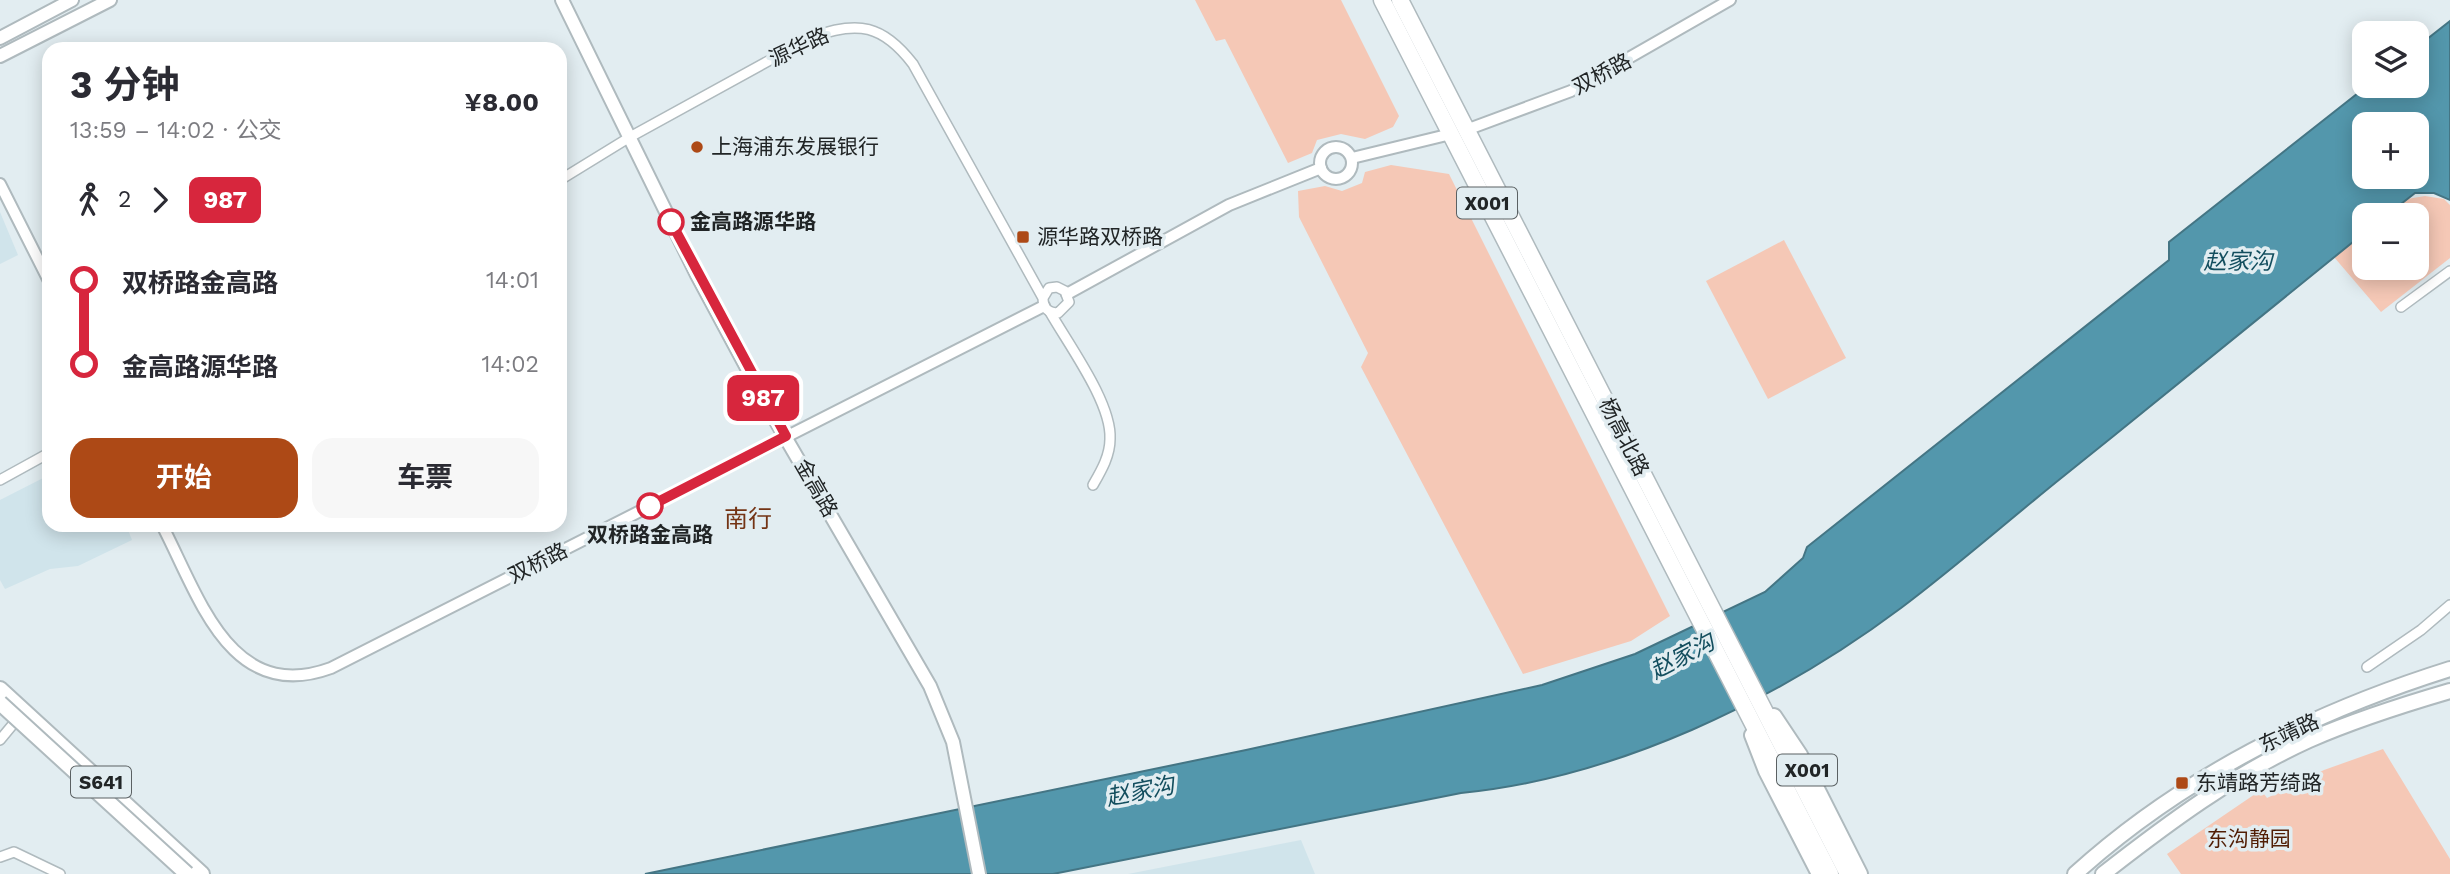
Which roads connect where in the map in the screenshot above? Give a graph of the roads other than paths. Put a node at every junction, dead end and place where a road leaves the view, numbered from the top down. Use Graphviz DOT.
graph roads {
  1 [pos="72,0"];
  2 [pos="110,0"];
  3 [pos="562,0"];
  4 [pos="1382,0"];
  5 [pos="1400,0"];
  6 [pos="1731,0"];
  7 [pos="80,14"];
  8 [pos="0,37"];
  9 [pos="0,55"];
  10 [pos="1459,132"];
  11 [pos="629,137"];
  12 [pos="1352,158"];
  13 [pos="1321,168"];
  14 [pos="567,176"];
  15 [pos="0,184"];
  16 [pos="42,267"];
  17 [pos="2450,271"];
  18 [pos="1067,294"];
  19 [pos="1045,305"];
  20 [pos="2401,307"];
  21 [pos="786,436"];
  22 [pos="42,457"];
  23 [pos="0,480"];
  24 [pos="1093,485"];
  25 [pos="166,532"];
  26 [pos="2450,605"];
  27 [pos="2367,667"];
  28 [pos="2450,669"];
  29 [pos="1737,675"];
  30 [pos="0,689"];
  31 [pos="2450,691"];
  32 [pos="0,704"];
  33 [pos="20,716"];
  34 [pos="0,740"];
  35 [pos="0,857"];
  36 [pos="60,874"];
  37 [pos="187,874"];
  38 [pos="202,874"];
  39 [pos="979,874"];
  40 [pos="1819,874"];
  41 [pos="1830,874"];
  42 [pos="1848,874"];
  43 [pos="1860,874"];
  44 [pos="2075,874"];
  45 [pos="2103,874"];
  1 -- 7 [label="street"];
  1 -- 8 [label="main road"];
  2 -- 7 [label="main road"];
  3 -- 11 [label="main road, 金高路"];
  4 -- 10 [label="highway, 杨高北路 / X001"];
  5 -- 10 [label="highway, 杨高北路 / X001"];
  6 -- 10 [label="street, 双桥路"];
  7 -- 9 [label="main road"];
  10 -- 12 [label="street, 双桥路"];
  10 -- 29 [label="highway, 杨高北路 / X001"];
  11 -- 14 [label="street, 源华路"];
  11 -- 19 [label="street, 源华路"];
  11 -- 21 [label="main road, 金高路"];
  12 -- 13 [label="street, 双桥路"];
  12 -- 13 [label="street, 双桥路"];
  13 -- 18 [label="street, 双桥路"];
  15 -- 16 [label="street"];
  17 -- 20 [label="street"];
  18 -- 19 [label="street"];
  18 -- 19 [label="street"];
  19 -- 21 [label="street, 双桥路"];
  19 -- 24 [label="street, 源华路"];
  21 -- 25 [label="street, 双桥路"];
  21 -- 39 [label="main road, 金高路"];
  22 -- 23 [label="street"];
  26 -- 27 [label="street"];
  28 -- 44 [label="main road, 东靖路"];
  29 -- 40 [label="main road, X001"];
  29 -- 41 [label="highway, 杨高北路 / X001"];
  29 -- 42 [label="highway, 杨高北路 / X001"];
  29 -- 43 [label="main road, X001"];
  30 -- 38 [label="main road, S641"];
  31 -- 45 [label="main road, 东靖路"];
  32 -- 37 [label="main road, S641, bridge"];
  33 -- 34 [label="street"];
  35 -- 36 [label="street"];
}
